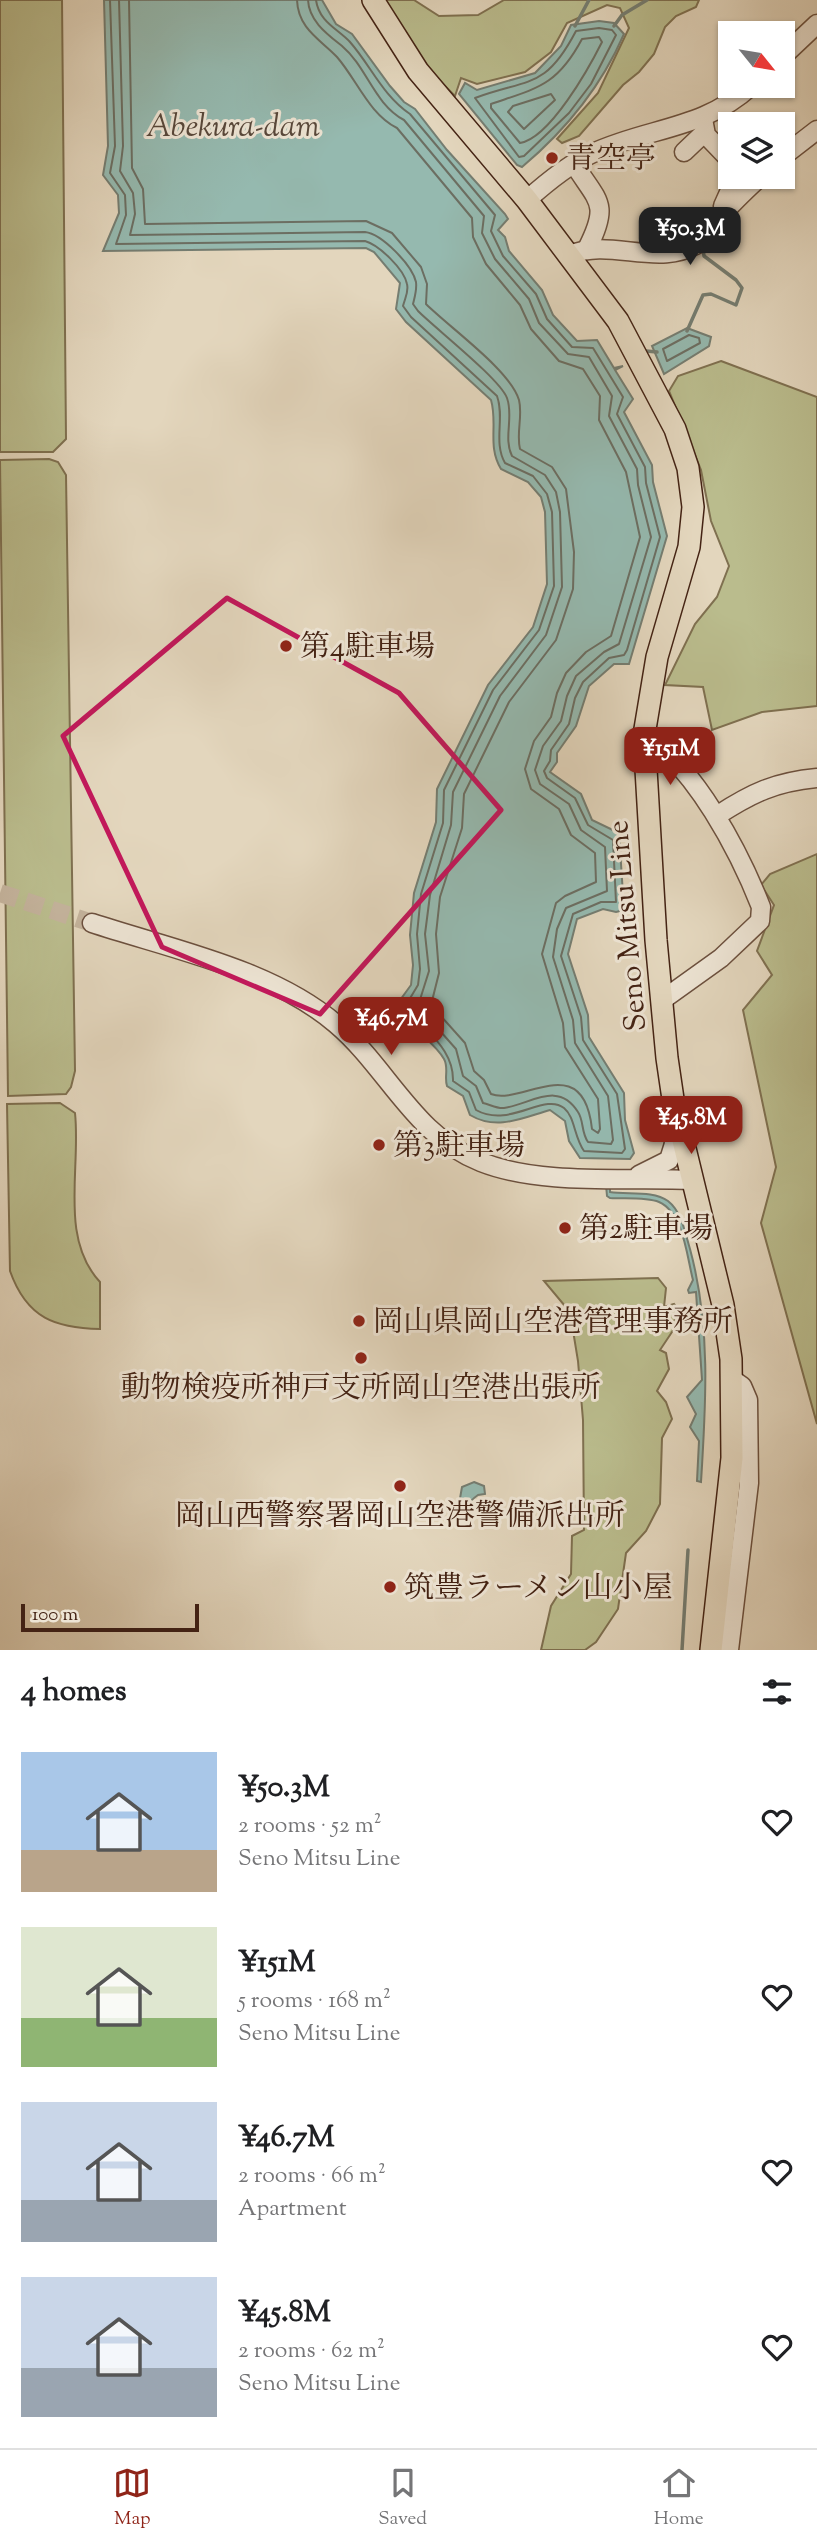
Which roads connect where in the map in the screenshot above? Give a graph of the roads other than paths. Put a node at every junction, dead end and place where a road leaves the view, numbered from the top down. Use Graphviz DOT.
graph roads {
  1 [pos="373,0"];
  2 [pos="817,24"];
  3 [pos="795,45"];
  4 [pos="736,98"];
  5 [pos="704,126"];
  6 [pos="817,130"];
  7 [pos="718,144"];
  8 [pos="795,147"];
  9 [pos="684,152"];
  10 [pos="574,164"];
  11 [pos="731,189"];
  12 [pos="748,189"];
  13 [pos="527,200"];
  14 [pos="717,221"];
  15 [pos="579,251"];
  16 [pos="644,735"];
  17 [pos="817,778"];
  18 [pos="718,816"];
  19 [pos="92,923"];
  20 [pos="661,1001"];
  21 [pos="673,1099"];
  22 [pos="637,1178"];
  23 [pos="692,1180"];
  24 [pos="737,1520"];
  25 [pos="711,1650"];
  26 [pos="729,1650"];
  1 -- 13 [label="main road, Seno Mitsu Line"];
  2 -- 3 [label="street"];
  4 -- 5 [label="street"];
  5 -- 7 [label="street"];
  5 -- 9 [label="street"];
  5 -- 10 [label="street"];
  6 -- 8 [label="street"];
  10 -- 13 [label="street"];
  10 -- 15 [label="street"];
  11 -- 14 [label="street"];
  12 -- 14 [label="street"];
  13 -- 15 [label="main road, Seno Mitsu Line"];
  14 -- 15 [label="street"];
  15 -- 16 [label="main road, Seno Mitsu Line"];
  16 -- 18 [label="street"];
  16 -- 20 [label="main road, Seno Mitsu Line"];
  17 -- 18 [label="street"];
  18 -- 20 [label="street"];
  19 -- 22 [label="street"];
  20 -- 21 [label="main road, Seno Mitsu Line"];
  21 -- 22 [label="street"];
  21 -- 23 [label="main road, Seno Mitsu Line"];
  22 -- 23 [label="street"];
  23 -- 24 [label="main road, Seno Mitsu Line"];
  24 -- 25 [label="main road, Seno Mitsu Line"];
  24 -- 26 [label="street"];
}
